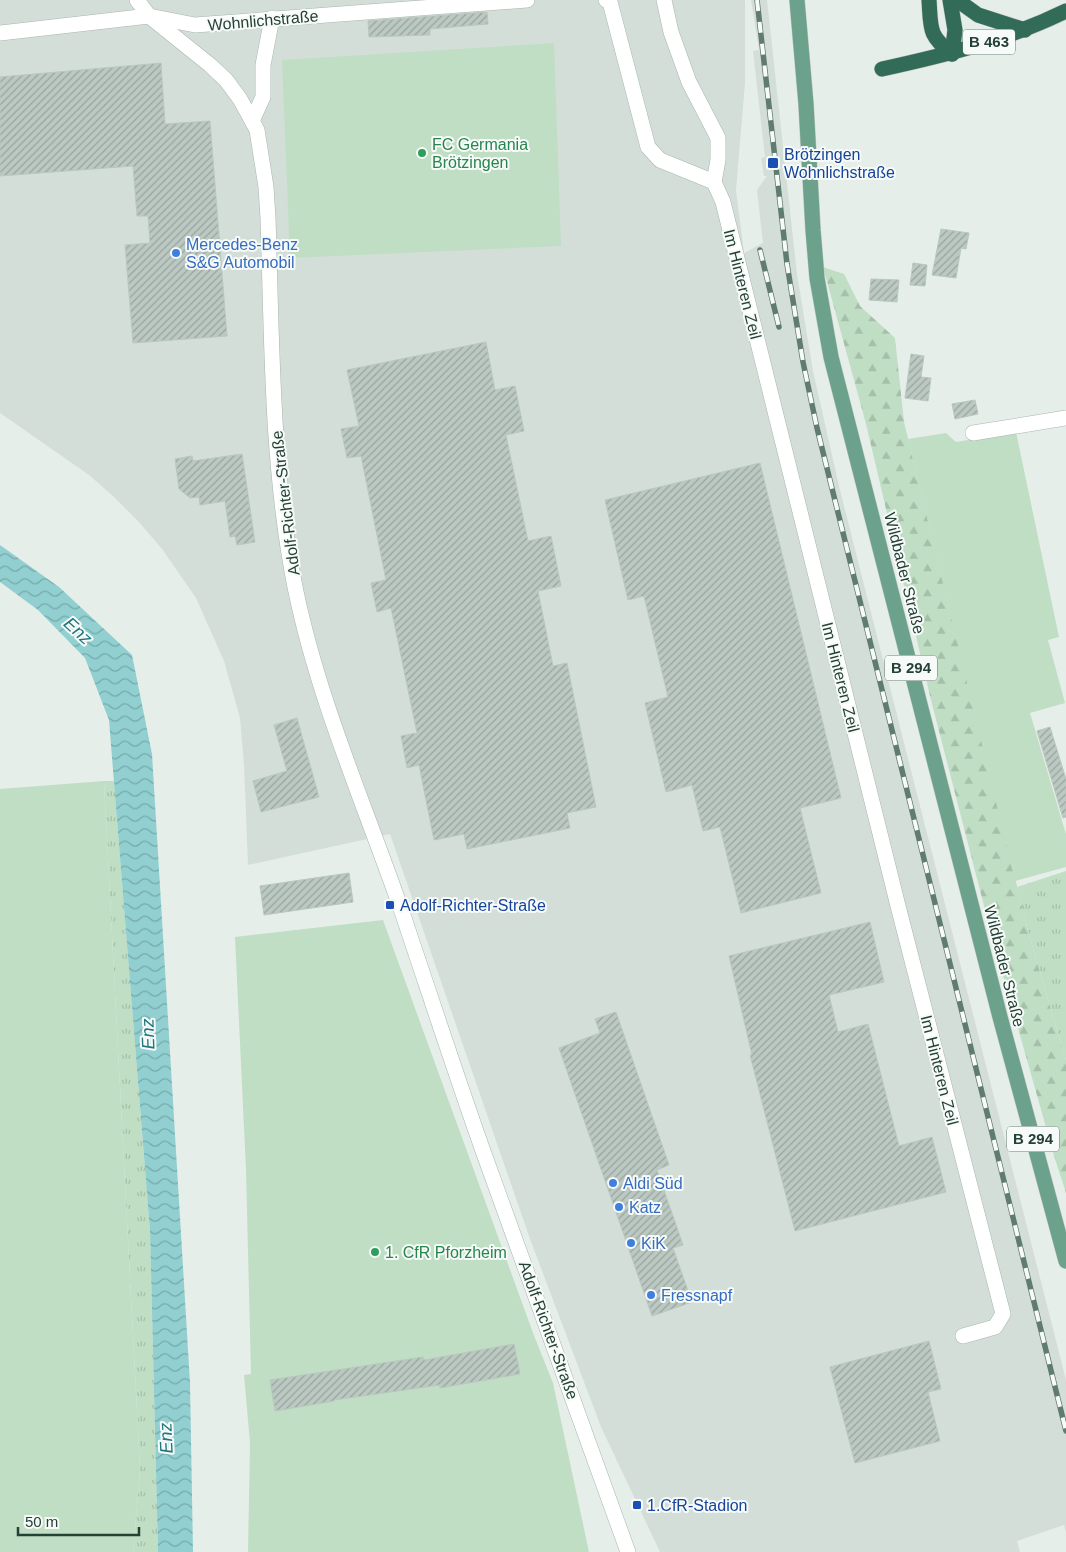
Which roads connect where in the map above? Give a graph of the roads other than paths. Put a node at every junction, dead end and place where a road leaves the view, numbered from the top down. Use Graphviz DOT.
graph roads {
  1 [pos="137,0"];
  2 [pos="527,0"];
  3 [pos="606,0"];
  4 [pos="664,0"];
  5 [pos="797,0"];
  6 [pos="929,0"];
  7 [pos="950,0"];
  8 [pos="958,0"];
  9 [pos="1066,11"];
  10 [pos="150,16"];
  11 [pos="272,18"];
  12 [pos="1025,30"];
  13 [pos="0,34"];
  14 [pos="952,54"];
  15 [pos="882,69"];
  16 [pos="252,120"];
  17 [pos="714,182"];
  18 [pos="1066,418"];
  19 [pos="973,433"];
  20 [pos="1066,1261"];
  21 [pos="963,1336"];
  22 [pos="628,1552"];
  1 -- 10 [label="street, Adolf-Richter-Straße"];
  2 -- 11 [label="street, Wohnlichstraße"];
  3 -- 17 [label="street"];
  4 -- 17 [label="street"];
  5 -- 20 [label="main road, Wildbader Straße / B 294"];
  6 -- 14 [label="highway, B 463"];
  7 -- 14 [label="highway, B 463"];
  8 -- 12 [label="highway, B 463"];
  9 -- 12 [label="highway, B 463"];
  10 -- 11 [label="street, Wohnlichstraße"];
  10 -- 13 [label="street, Wohnlichstraße"];
  10 -- 16 [label="street, Adolf-Richter-Straße"];
  11 -- 16 [label="street"];
  12 -- 14 [label="highway, B 463"];
  14 -- 15 [label="highway, B 463"];
  16 -- 22 [label="street, Adolf-Richter-Straße"];
  17 -- 21 [label="street, Im Hinteren Zeil"];
  18 -- 19 [label="street"];
}
